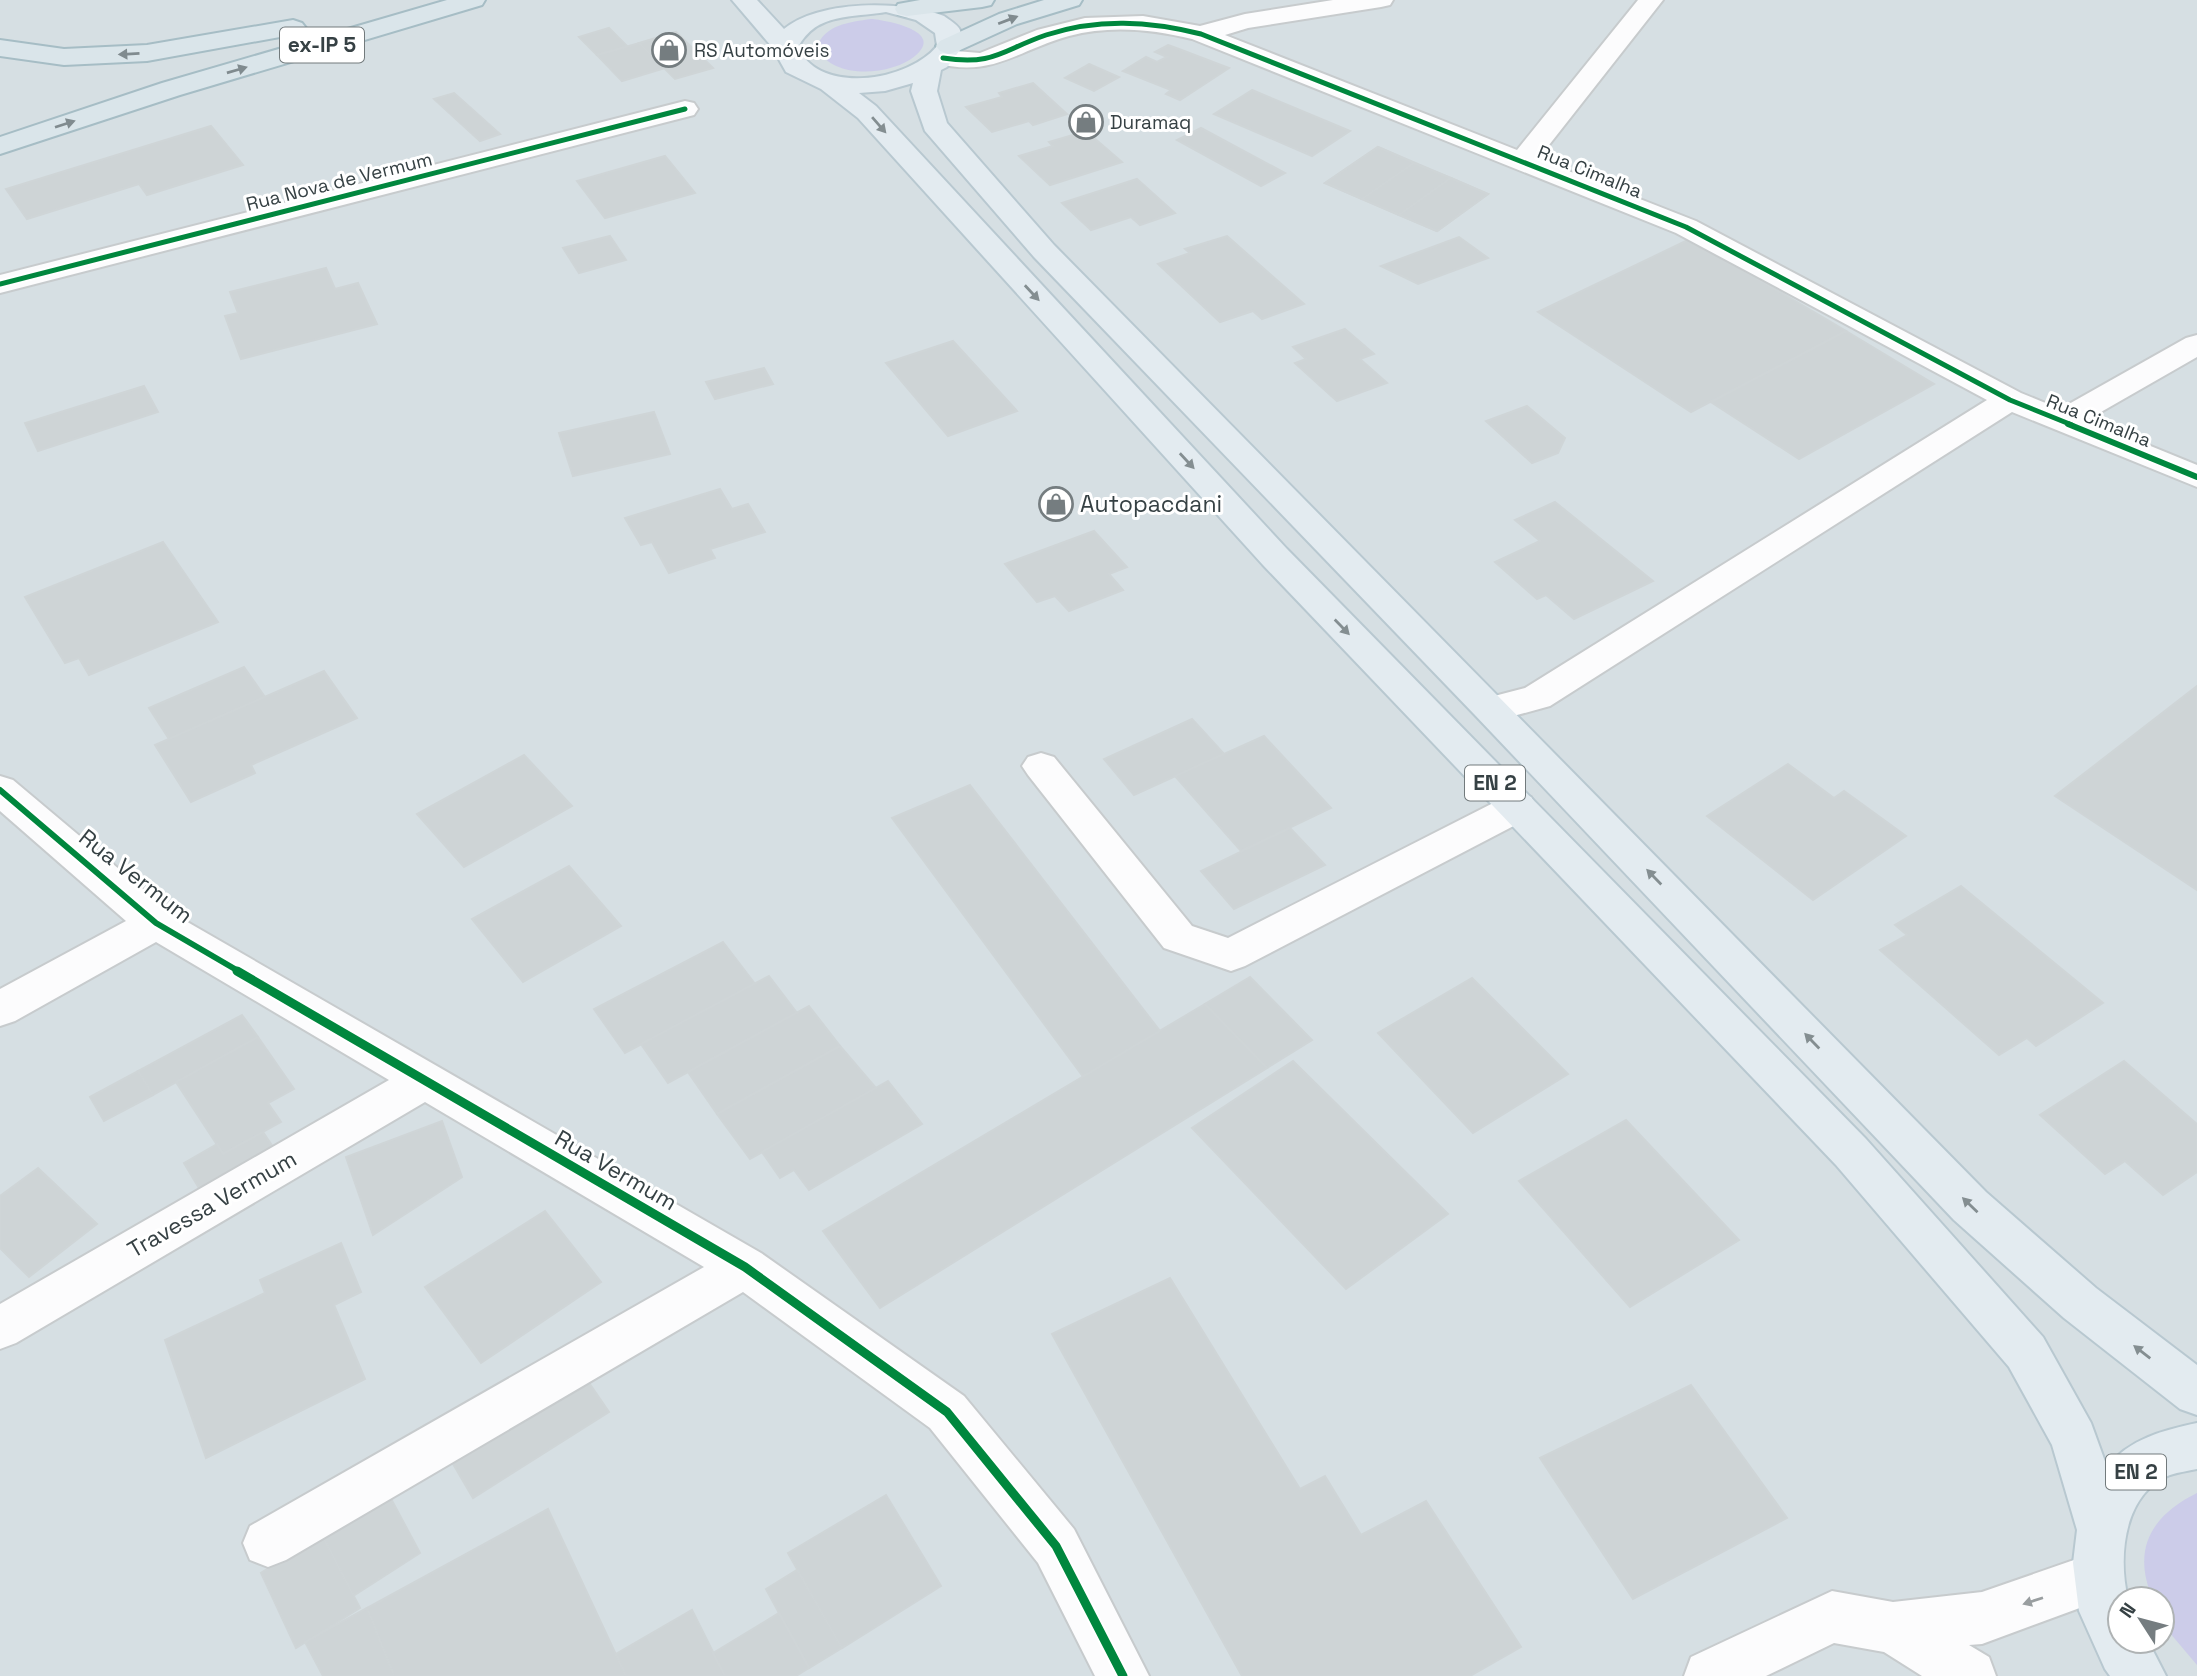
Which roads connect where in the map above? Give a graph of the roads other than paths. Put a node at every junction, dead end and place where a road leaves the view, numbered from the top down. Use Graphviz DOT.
graph roads {
  1 [pos="391,0"];
  2 [pos="473,0"];
  3 [pos="744,0"];
  4 [pos="857,0"];
  5 [pos="982,0"];
  6 [pos="1070,0"];
  7 [pos="1381,0"];
  8 [pos="1651,0"];
  9 [pos="896,7"];
  10 [pos="314,22"];
  11 [pos="1200,34"];
  12 [pos="785,47"];
  13 [pos="0,48"];
  14 [pos="940,58"];
  15 [pos="827,81"];
  16 [pos="685,109"];
  17 [pos="0,122"];
  18 [pos="0,146"];
  19 [pos="1522,161"];
  20 [pos="0,284"];
  21 [pos="2197,344"];
  22 [pos="2010,400"];
  23 [pos="2061,422"];
  24 [pos="2197,477"];
  25 [pos="1492,709"];
  26 [pos="1041,766"];
  27 [pos="0,790"];
  28 [pos="1518,807"];
  29 [pos="156,923"];
  30 [pos="0,1009"];
  31 [pos="424,1081"];
  32 [pos="745,1267"];
  33 [pos="0,1328"];
  34 [pos="2197,1393"];
  35 [pos="2197,1446"];
  36 [pos="2101,1527"];
  37 [pos="268,1543"];
  38 [pos="2097,1577"];
  39 [pos="1893,1628"];
  40 [pos="1123,1676"];
  41 [pos="1710,1676"];
  42 [pos="1970,1676"];
  43 [pos="2140,1676"];
  1 -- 10 [label="highway, ex-IP 5"];
  18 -- 2 [label="highway, ex-IP 5, one-way"];
  3 -- 12 [label="main road, EN 2"];
  4 -- 9 [label="main road"];
  5 -- 9 [label="highway"];
  14 -- 6 [label="highway, one-way"];
  7 -- 11 [label="street"];
  8 -- 19 [label="street"];
  9 -- 12 [label="main road"];
  9 -- 14 [label="main road"];
  10 -- 13 [label="highway, one-way"];
  10 -- 17 [label="highway, ex-IP 5"];
  11 -- 14 [label="street, Rua Cimalha"];
  11 -- 19 [label="street, Rua Cimalha"];
  12 -- 15 [label="main road, EN 2"];
  14 -- 15 [label="main road, EN 2"];
  14 -- 25 [label="main road, EN 2"];
  15 -- 28 [label="main road, EN 2, one-way"];
  16 -- 20 [label="street, Rua Nova de Vermum"];
  19 -- 22 [label="street, Rua Cimalha"];
  21 -- 23 [label="street"];
  22 -- 23 [label="street, Rua Cimalha"];
  22 -- 25 [label="street"];
  23 -- 24 [label="street, Rua Cimalha"];
  34 -- 25 [label="main road, EN 2, one-way"];
  26 -- 28 [label="street"];
  27 -- 29 [label="street, Rua Vermum"];
  28 -- 36 [label="main road, EN 2"];
  29 -- 30 [label="street"];
  29 -- 31 [label="street, Rua Vermum"];
  31 -- 32 [label="street, Rua Vermum"];
  31 -- 33 [label="street, Travessa Vermum"];
  32 -- 37 [label="street"];
  32 -- 40 [label="street, Rua Vermum"];
  35 -- 36 [label="main road, EN 2"];
  36 -- 38 [label="main road, EN 2"];
  38 -- 39 [label="street, one-way"];
  38 -- 43 [label="main road, EN 2"];
  39 -- 41 [label="street"];
  39 -- 42 [label="street"];
}
